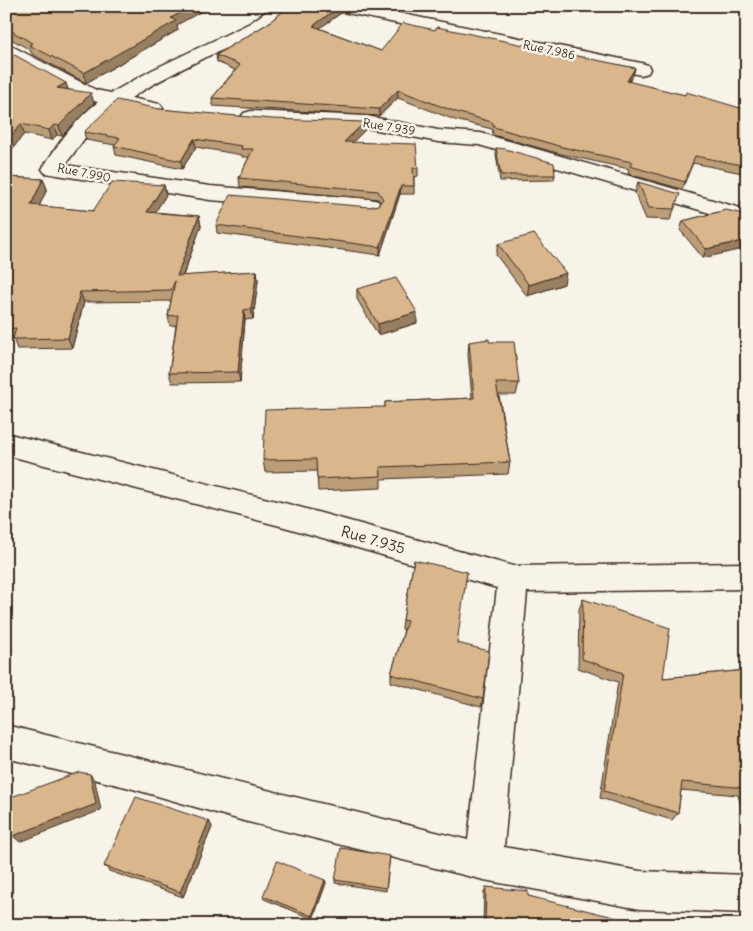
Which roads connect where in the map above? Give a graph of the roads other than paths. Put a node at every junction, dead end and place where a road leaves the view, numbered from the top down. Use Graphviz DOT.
graph roads {
  1 [pos="285,6"];
  2 [pos="338,6"];
  3 [pos="6,48"];
  4 [pos="641,69"];
  5 [pos="116,100"];
  6 [pos="171,110"];
  7 [pos="230,116"];
  8 [pos="370,206"];
  9 [pos="747,217"];
  10 [pos="6,444"];
  11 [pos="747,576"];
  12 [pos="513,579"];
  13 [pos="6,741"];
  14 [pos="484,862"];
  15 [pos="747,894"];
  1 -- 5 [label="street, Rue 7.990"];
  2 -- 4 [label="street, Rue 7.986"];
  3 -- 5 [label="street"];
  5 -- 6 [label="street"];
  5 -- 8 [label="street, Rue 7.990"];
  7 -- 9 [label="street, Rue 7.939"];
  10 -- 12 [label="street, Rue 7.935"];
  11 -- 12 [label="street, Rue 7.935"];
  12 -- 14 [label="street"];
  13 -- 14 [label="street"];
  14 -- 15 [label="street"];
}
